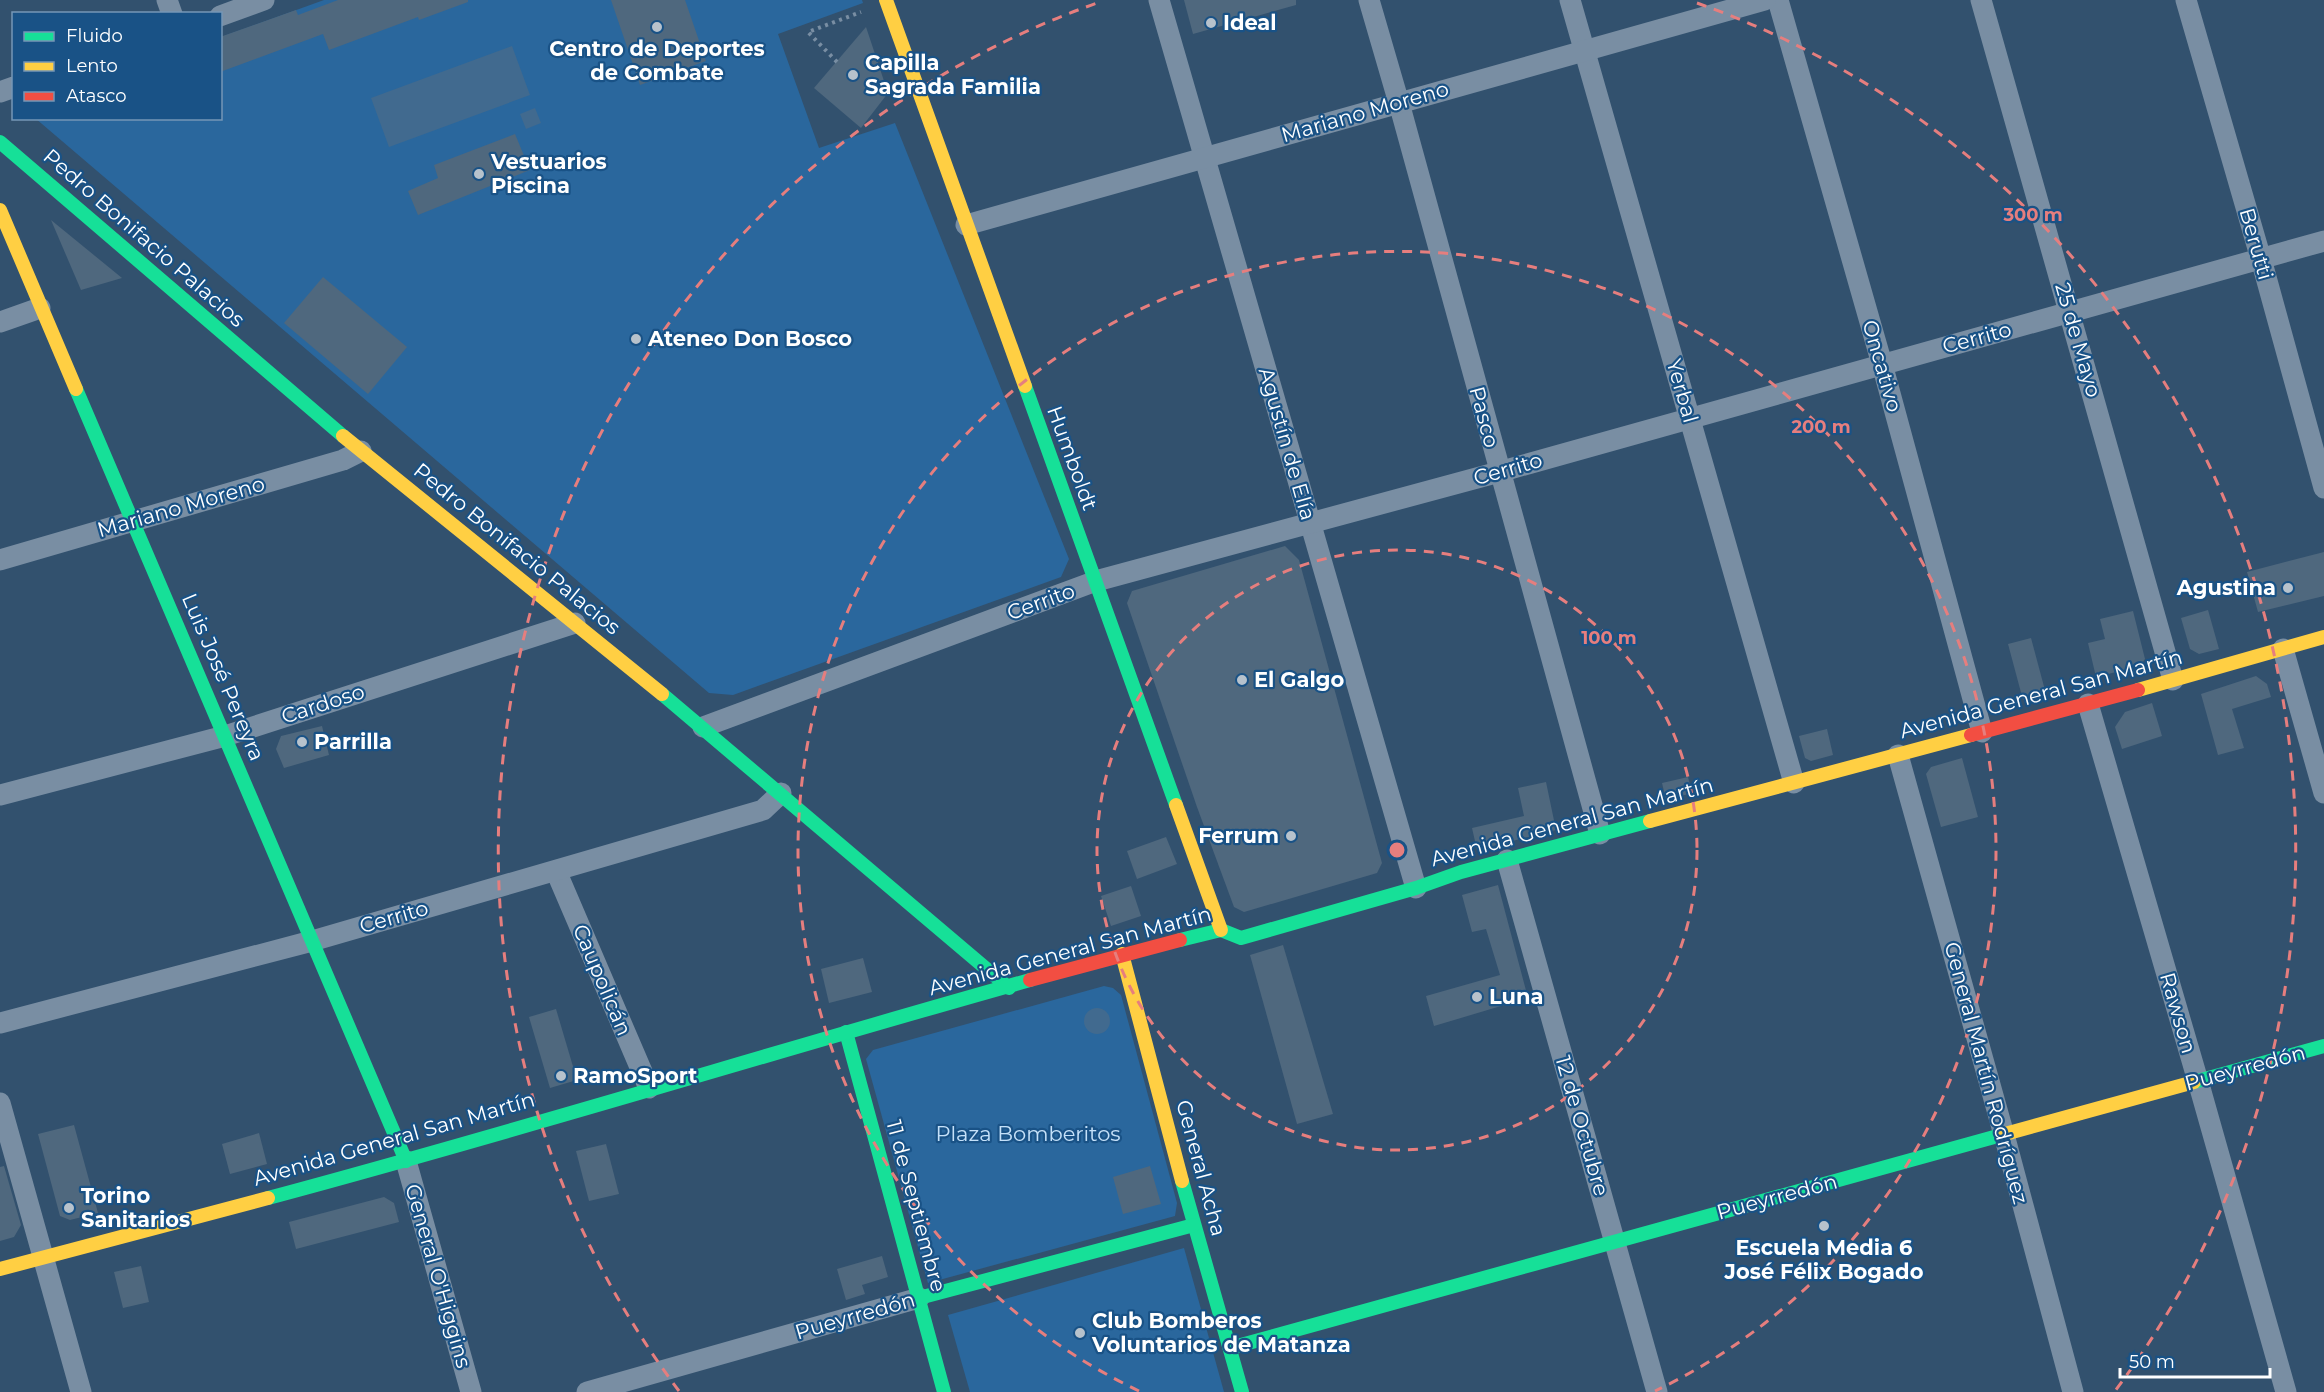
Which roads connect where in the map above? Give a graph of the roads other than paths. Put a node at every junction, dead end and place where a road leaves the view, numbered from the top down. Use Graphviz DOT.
graph roads {
  1 [pos="264,0"];
  2 [pos="886,0"];
  3 [pos="1159,0"];
  4 [pos="1369,0"];
  5 [pos="1570,0"];
  6 [pos="1765,0"];
  7 [pos="1778,0"];
  8 [pos="1981,0"];
  9 [pos="2186,0"];
  10 [pos="222,15"];
  11 [pos="1584,51"];
  12 [pos="1399,103"];
  13 [pos="0,142"];
  14 [pos="1204,158"];
  15 [pos="0,210"];
  16 [pos="966,225"];
  17 [pos="2324,241"];
  18 [pos="2261,259"];
  19 [pos="40,308"];
  20 [pos="2070,313"];
  21 [pos="0,322"];
  22 [pos="1882,364"];
  23 [pos="1690,417"];
  24 [pos="361,451"];
  25 [pos="1499,472"];
  26 [pos="2324,488"];
  27 [pos="133,521"];
  28 [pos="1310,523"];
  29 [pos="0,560"];
  30 [pos="1096,581"];
  31 [pos="575,623"];
  32 [pos="2324,637"];
  33 [pos="2283,649"];
  34 [pos="2173,680"];
  35 [pos="2088,704"];
  36 [pos="703,727"];
  37 [pos="1982,732"];
  38 [pos="225,736"];
  39 [pos="1898,755"];
  40 [pos="1794,783"];
  41 [pos="2324,793"];
  42 [pos="782,794"];
  43 [pos="0,795"];
  44 [pos="1600,834"];
  45 [pos="1507,860"];
  46 [pos="556,871"];
  47 [pos="1416,888"];
  48 [pos="1221,930"];
  49 [pos="312,940"];
  50 [pos="1122,954"];
  51 [pos="1009,988"];
  52 [pos="0,1023"];
  53 [pos="846,1032"];
  54 [pos="2324,1047"];
  55 [pos="2198,1081"];
  56 [pos="649,1088"];
  57 [pos="0,1103"];
  58 [pos="2004,1136"];
  59 [pos="406,1161"];
  60 [pos="1194,1225"];
  61 [pos="1614,1241"];
  62 [pos="42,1257"];
  63 [pos="0,1269"];
  64 [pos="919,1298"];
  65 [pos="1230,1348"];
  66 [pos="81,1392"];
  67 [pos="471,1392"];
  68 [pos="587,1392"];
  69 [pos="944,1392"];
  70 [pos="1242,1392"];
  71 [pos="1657,1392"];
  72 [pos="2073,1392"];
  73 [pos="2286,1392"];
  1 -- 10 [label="street"];
  2 -- 16 [label="street, Humboldt"];
  3 -- 14 [label="street, Agustín de Elía"];
  4 -- 12 [label="street, Pasco"];
  5 -- 11 [label="street, Yerbal"];
  6 -- 11 [label="street, Mariano Moreno"];
  7 -- 22 [label="street, Oncativo"];
  8 -- 20 [label="street, 25 de Mayo"];
  9 -- 18 [label="street, Berutti"];
  11 -- 12 [label="street, Mariano Moreno"];
  11 -- 23 [label="street, Yerbal"];
  12 -- 14 [label="street, Mariano Moreno"];
  12 -- 25 [label="street, Pasco"];
  13 -- 24 [label="street, Pedro Bonifacio Palacios"];
  14 -- 16 [label="street, Mariano Moreno"];
  14 -- 28 [label="street, Agustín de Elía"];
  15 -- 19 [label="street, Luis José Pereyra"];
  16 -- 30 [label="street, Humboldt"];
  17 -- 18 [label="street, Cerrito"];
  18 -- 20 [label="street, Cerrito"];
  18 -- 26 [label="street, Berutti"];
  19 -- 21 [label="street"];
  19 -- 27 [label="street, Luis José Pereyra"];
  20 -- 22 [label="street, Cerrito"];
  20 -- 34 [label="street, 25 de Mayo"];
  22 -- 23 [label="street, Cerrito"];
  22 -- 37 [label="street, Oncativo"];
  23 -- 25 [label="street, Cerrito"];
  23 -- 40 [label="street, Yerbal"];
  24 -- 27 [label="street, Mariano Moreno"];
  24 -- 31 [label="street, Pedro Bonifacio Palacios"];
  25 -- 28 [label="street, Cerrito"];
  25 -- 44 [label="street, Pasco"];
  27 -- 29 [label="street, Mariano Moreno"];
  27 -- 38 [label="street, Luis José Pereyra"];
  28 -- 30 [label="street, Cerrito"];
  28 -- 47 [label="street, Agustín de Elía"];
  30 -- 36 [label="street, Cerrito"];
  30 -- 48 [label="street, Humboldt"];
  31 -- 36 [label="street, Pedro Bonifacio Palacios"];
  31 -- 38 [label="street, Cardoso"];
  32 -- 33 [label="street, Avenida General San Martín"];
  33 -- 34 [label="street, Avenida General San Martín"];
  33 -- 41 [label="street"];
  34 -- 35 [label="street, Avenida General San Martín"];
  35 -- 37 [label="street, Avenida General San Martín"];
  35 -- 55 [label="street, Rawson"];
  36 -- 42 [label="street, Pedro Bonifacio Palacios"];
  37 -- 39 [label="street, Avenida General San Martín"];
  38 -- 43 [label="street, Cardoso"];
  38 -- 49 [label="street, Luis José Pereyra"];
  39 -- 40 [label="street, Avenida General San Martín"];
  39 -- 58 [label="street, General Martín Rodríguez"];
  40 -- 44 [label="street, Avenida General San Martín"];
  42 -- 46 [label="street, Cerrito"];
  42 -- 51 [label="street, Pedro Bonifacio Palacios"];
  44 -- 45 [label="street, Avenida General San Martín"];
  45 -- 47 [label="street, Avenida General San Martín"];
  45 -- 61 [label="street, 12 de Octubre"];
  46 -- 49 [label="street, Cerrito"];
  46 -- 56 [label="street, Caupolicán"];
  47 -- 48 [label="street, Avenida General San Martín"];
  48 -- 50 [label="street, Avenida General San Martín"];
  49 -- 52 [label="street, Cerrito"];
  49 -- 59 [label="street, Luis José Pereyra"];
  50 -- 51 [label="street, Avenida General San Martín"];
  50 -- 60 [label="street, General Acha"];
  51 -- 53 [label="street, Avenida General San Martín"];
  53 -- 56 [label="street, Avenida General San Martín"];
  53 -- 64 [label="street, 11 de Septiembre"];
  54 -- 55 [label="street, Pueyrredón"];
  55 -- 58 [label="street, Pueyrredón"];
  55 -- 73 [label="street, Rawson"];
  56 -- 59 [label="street, Avenida General San Martín"];
  57 -- 62 [label="street"];
  58 -- 61 [label="street, Pueyrredón"];
  58 -- 72 [label="street, General Martín Rodríguez"];
  59 -- 62 [label="street, Avenida General San Martín"];
  59 -- 67 [label="street, General O'Higgins"];
  60 -- 64 [label="street, Pueyrredón"];
  60 -- 65 [label="street, General Acha"];
  61 -- 65 [label="street, Pueyrredón"];
  61 -- 71 [label="street, 12 de Octubre"];
  62 -- 63 [label="street, Avenida General San Martín"];
  62 -- 66 [label="street"];
  64 -- 68 [label="street, Pueyrredón"];
  64 -- 69 [label="street, 11 de Septiembre"];
  65 -- 70 [label="street, General Acha"];
}
